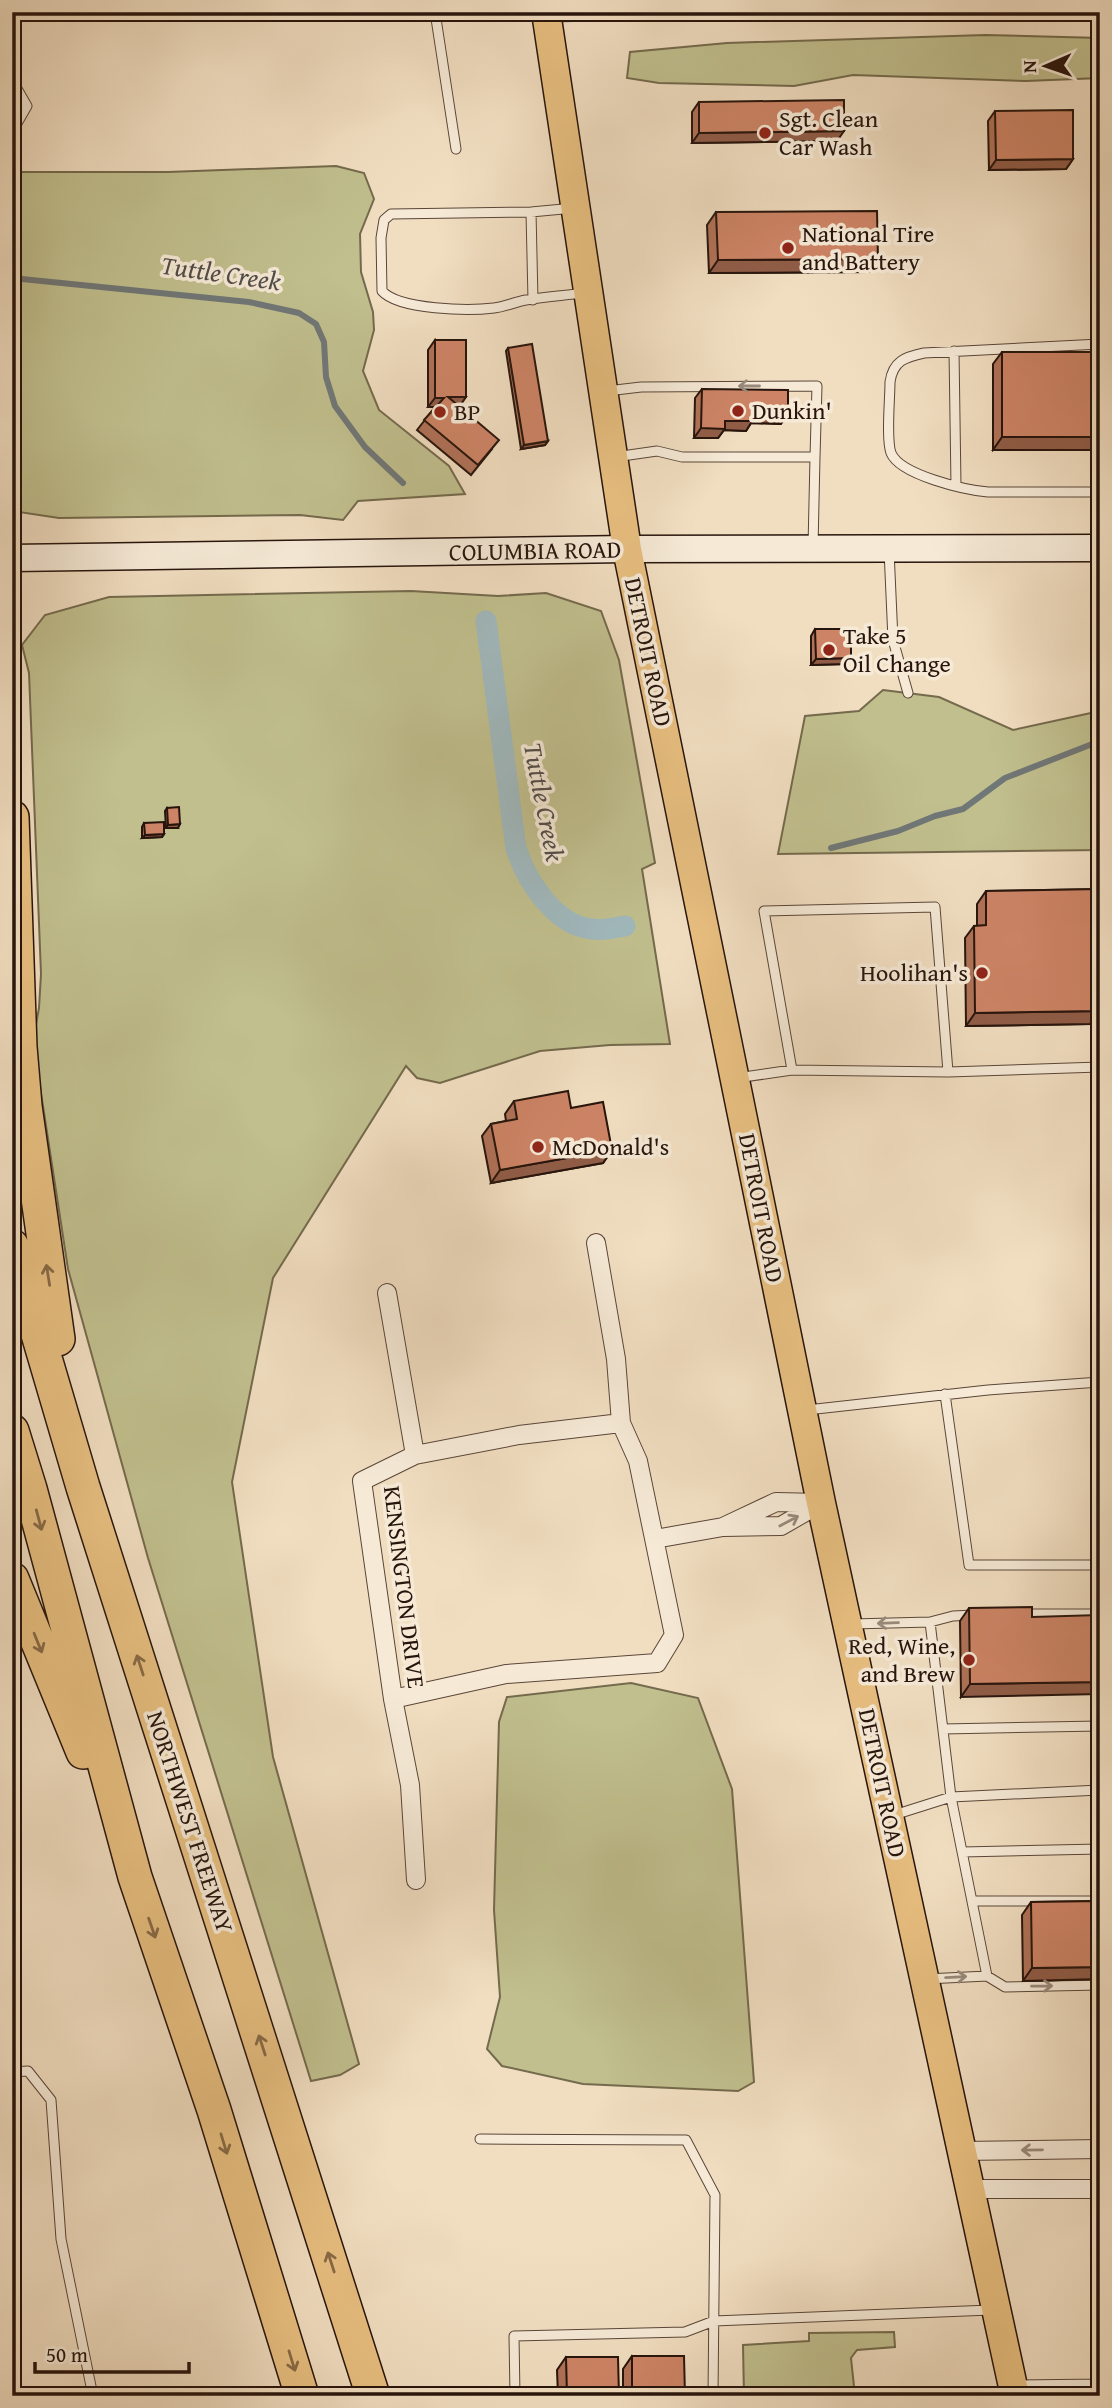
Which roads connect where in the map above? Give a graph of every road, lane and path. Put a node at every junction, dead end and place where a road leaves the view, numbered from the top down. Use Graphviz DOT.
graph roads {
  1 [pos="435,12"];
  2 [pos="780,12"];
  3 [pos="546,14"];
  4 [pos="12,79"];
  5 [pos="12,132"];
  6 [pos="456,149"];
  7 [pos="575,207"];
  8 [pos="531,212"];
  9 [pos="588,293"];
  10 [pos="533,300"];
  11 [pos="1100,344"];
  12 [pos="954,351"];
  13 [pos="603,391"];
  14 [pos="613,457"];
  15 [pos="815,457"];
  16 [pos="957,486"];
  17 [pos="1100,492"];
  18 [pos="889,548"];
  19 [pos="1100,548"];
  20 [pos="627,549"];
  21 [pos="813,549"];
  22 [pos="12,558"];
  23 [pos="908,693"];
  24 [pos="12,817"];
  25 [pos="1100,1066"];
  26 [pos="792,1070"];
  27 [pos="948,1072"];
  28 [pos="735,1079"];
  29 [pos="596,1243"];
  30 [pos="12,1246"];
  31 [pos="387,1293"];
  32 [pos="1100,1381"];
  33 [pos="945,1394"];
  34 [pos="802,1411"];
  35 [pos="621,1423"];
  36 [pos="12,1431"];
  37 [pos="415,1455"];
  38 [pos="83,1487"];
  39 [pos="821,1503"];
  40 [pos="655,1538"];
  41 [pos="1100,1565"];
  42 [pos="12,1579"];
  43 [pos="1004,1614"];
  44 [pos="1100,1614"];
  45 [pos="978,1615"];
  46 [pos="930,1622"];
  47 [pos="847,1625"];
  48 [pos="393,1699"];
  49 [pos="1100,1727"];
  50 [pos="943,1729"];
  51 [pos="1100,1790"];
  52 [pos="951,1797"];
  53 [pos="889,1816"];
  54 [pos="1100,1849"];
  55 [pos="962,1852"];
  56 [pos="135,1877"];
  57 [pos="416,1880"];
  58 [pos="972,1901"];
  59 [pos="1100,1901"];
  60 [pos="987,1976"];
  61 [pos="924,1979"];
  62 [pos="1100,1985"];
  63 [pos="12,2072"];
  64 [pos="480,2139"];
  65 [pos="1100,2149"];
  66 [pos="961,2151"];
  67 [pos="970,2189"];
  68 [pos="1100,2189"];
  69 [pos="996,2309"];
  70 [pos="714,2321"];
  71 [pos="1100,2333"];
  72 [pos="1099,2384"];
  73 [pos="1014,2390"];
  74 [pos="93,2396"];
  75 [pos="302,2396"];
  76 [pos="373,2396"];
  77 [pos="515,2396"];
  78 [pos="713,2396"];
  1 -- 6 [label="lane"];
  2 -- 3 [label="lane"];
  3 -- 7 [label="main road, DETROIT ROAD"];
  4 -- 5 [label="lane"];
  7 -- 8 [label="lane"];
  7 -- 9 [label="main road, DETROIT ROAD"];
  8 -- 10 [label="lane"];
  8 -- 10 [label="lane"];
  9 -- 10 [label="lane"];
  9 -- 13 [label="main road, DETROIT ROAD"];
  11 -- 12 [label="lane"];
  12 -- 16 [label="lane"];
  12 -- 16 [label="lane"];
  13 -- 14 [label="main road, DETROIT ROAD"];
  15 -- 13 [label="lane, one-way"];
  14 -- 15 [label="lane"];
  14 -- 20 [label="main road, DETROIT ROAD"];
  15 -- 21 [label="lane"];
  16 -- 17 [label="lane"];
  18 -- 19 [label="main road, COLUMBIA ROAD"];
  18 -- 21 [label="main road, COLUMBIA ROAD"];
  18 -- 23 [label="lane"];
  20 -- 21 [label="main road, COLUMBIA ROAD"];
  20 -- 22 [label="main road, COLUMBIA ROAD"];
  20 -- 28 [label="main road, DETROIT ROAD"];
  38 -- 24 [label="highway, one-way"];
  25 -- 27 [label="lane"];
  26 -- 27 [label="lane"];
  26 -- 27 [label="lane"];
  26 -- 28 [label="lane"];
  28 -- 34 [label="main road, DETROIT ROAD"];
  29 -- 35 [label="street"];
  30 -- 38 [label="highway, NORTHWEST FREEWAY"];
  31 -- 37 [label="street"];
  32 -- 33 [label="lane"];
  33 -- 34 [label="lane"];
  33 -- 41 [label="lane"];
  34 -- 39 [label="main road, DETROIT ROAD"];
  35 -- 37 [label="street, KENSINGTON DRIVE"];
  35 -- 40 [label="street"];
  36 -- 56 [label="highway, one-way"];
  37 -- 48 [label="street, KENSINGTON DRIVE"];
  76 -- 38 [label="highway, NORTHWEST FREEWAY, one-way"];
  39 -- 40 [label="street"];
  39 -- 47 [label="main road, DETROIT ROAD"];
  40 -- 48 [label="street"];
  42 -- 56 [label="highway, one-way"];
  43 -- 44 [label="lane"];
  45 -- 46 [label="lane"];
  46 -- 47 [label="lane, one-way"];
  46 -- 50 [label="lane"];
  47 -- 53 [label="main road, DETROIT ROAD"];
  48 -- 57 [label="street, KENSINGTON DRIVE"];
  49 -- 50 [label="lane"];
  50 -- 52 [label="lane"];
  51 -- 52 [label="lane"];
  52 -- 53 [label="lane"];
  52 -- 55 [label="lane"];
  53 -- 61 [label="main road, DETROIT ROAD"];
  54 -- 55 [label="lane"];
  55 -- 58 [label="lane"];
  56 -- 75 [label="highway, one-way"];
  58 -- 59 [label="lane"];
  58 -- 60 [label="lane"];
  61 -- 60 [label="lane, one-way"];
  60 -- 62 [label="lane, one-way"];
  61 -- 66 [label="main road, DETROIT ROAD"];
  63 -- 74 [label="lane"];
  64 -- 70 [label="lane"];
  65 -- 66 [label="street, one-way"];
  66 -- 67 [label="main road, DETROIT ROAD"];
  67 -- 68 [label="street"];
  67 -- 69 [label="main road, DETROIT ROAD"];
  69 -- 70 [label="lane"];
  69 -- 73 [label="main road, DETROIT ROAD"];
  70 -- 77 [label="lane"];
  70 -- 78 [label="lane"];
  71 -- 72 [label="lane"];
  72 -- 73 [label="lane"];
}
